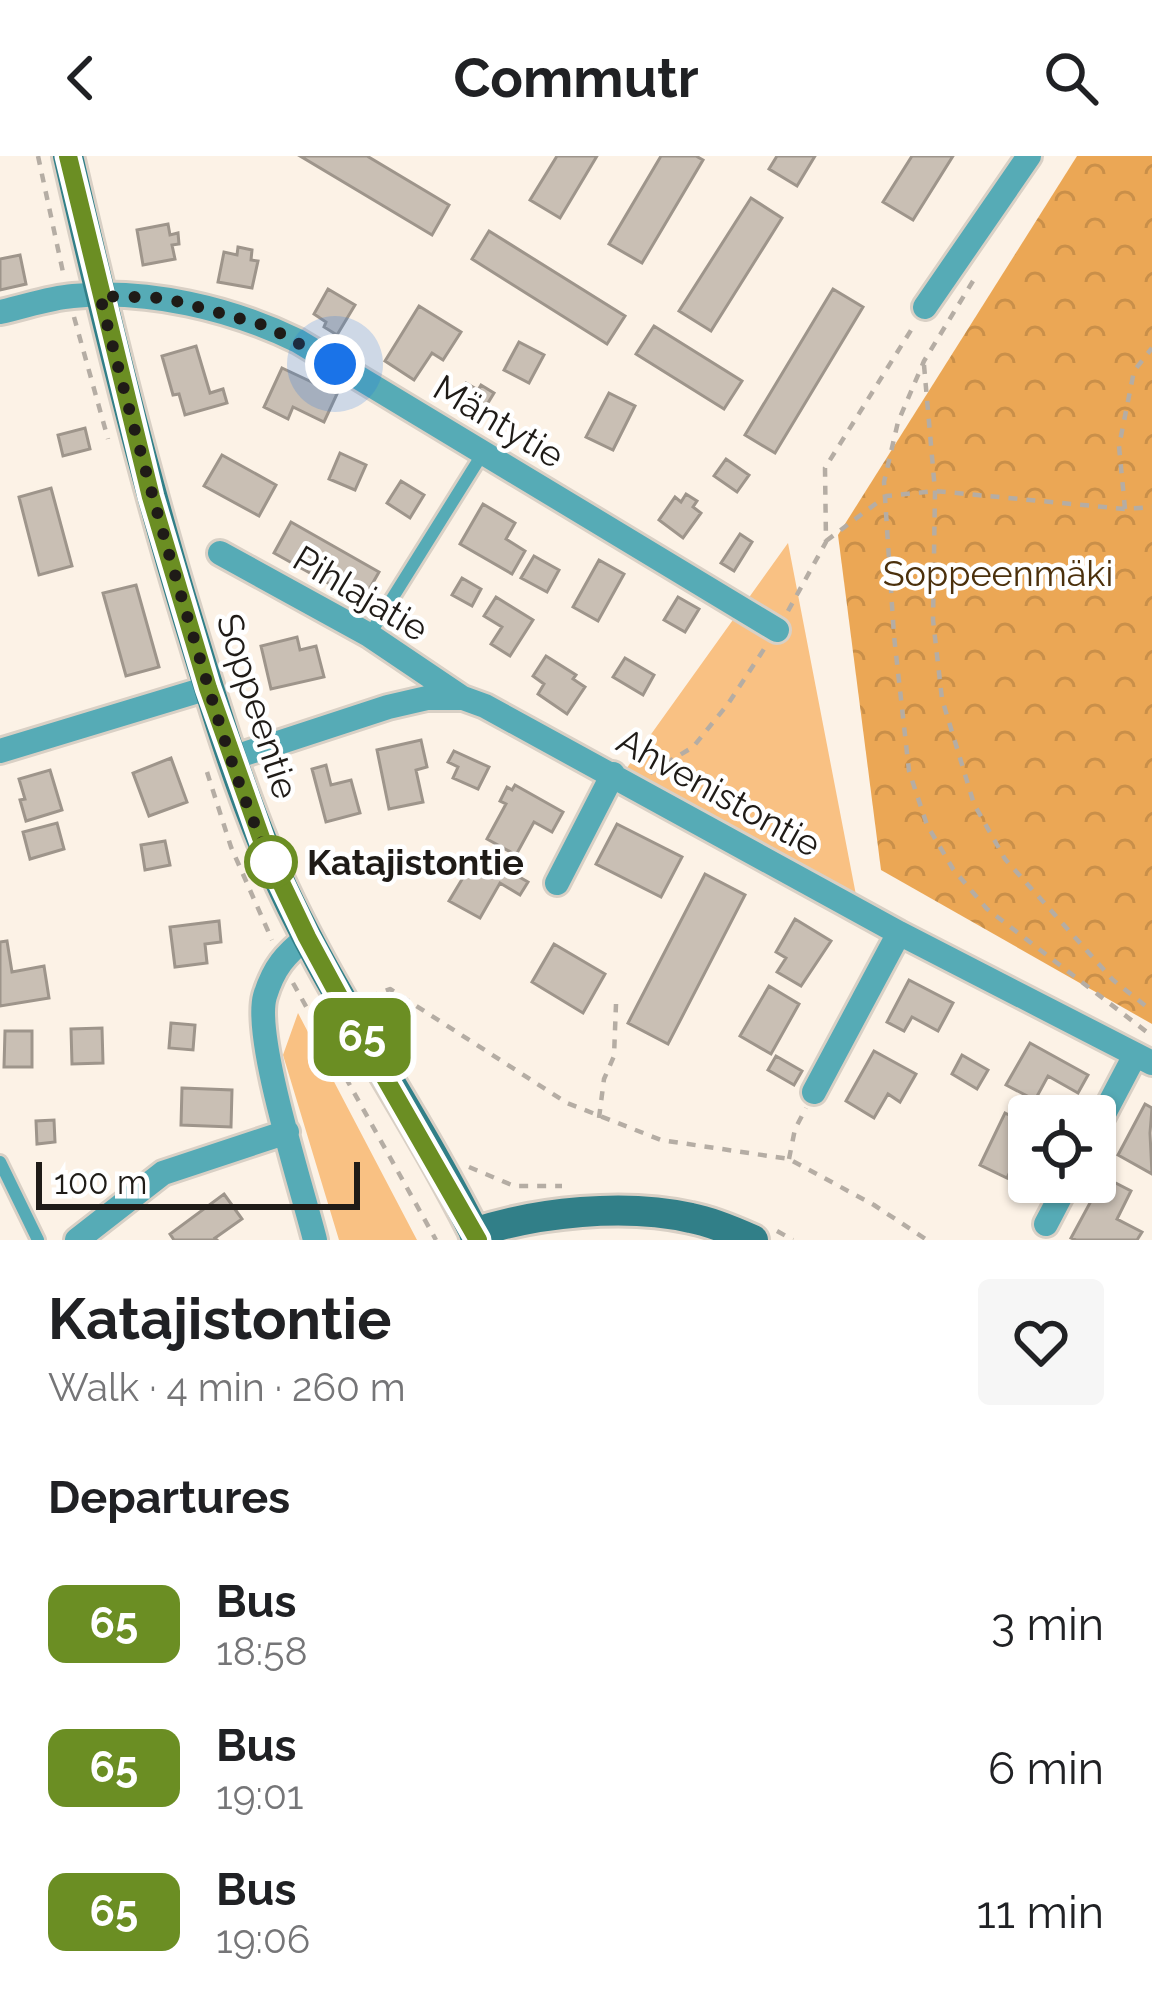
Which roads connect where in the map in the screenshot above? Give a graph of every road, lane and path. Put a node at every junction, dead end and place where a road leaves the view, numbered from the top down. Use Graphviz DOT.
graph roads {
  1 [pos="68,156"];
  2 [pos="1029,156"];
  3 [pos="973,281"];
  4 [pos="100,296"];
  5 [pos="926,307"];
  6 [pos="0,312"];
  7 [pos="1152,348"];
  8 [pos="924,361"];
  9 [pos="484,453"];
  10 [pos="935,491"];
  11 [pos="886,496"];
  12 [pos="1152,507"];
  13 [pos="1125,509"];
  14 [pos="826,542"];
  15 [pos="220,553"];
  16 [pos="777,630"];
  17 [pos="369,635"];
  18 [pos="208,688"];
  19 [pos="463,698"];
  20 [pos="0,751"];
  21 [pos="232,758"];
  22 [pos="622,779"];
  23 [pos="556,883"];
  24 [pos="899,933"];
  25 [pos="307,937"];
  26 [pos="366,999"];
  27 [pos="616,1004"];
  28 [pos="1152,1011"];
  29 [pos="1146,1051"];
  30 [pos="814,1092"];
  31 [pos="1116,1098"];
  32 [pos="599,1118"];
  33 [pos="287,1132"];
  34 [pos="789,1159"];
  35 [pos="0,1162"];
  36 [pos="464,1162"];
  37 [pos="563,1186"];
  38 [pos="1057,1203"];
  39 [pos="1046,1224"];
  40 [pos="761,1234"];
  41 [pos="476,1236"];
  42 [pos="38,1240"];
  43 [pos="77,1240"];
  44 [pos="315,1240"];
  45 [pos="793,1240"];
  46 [pos="927,1240"];
  1 -- 4 [label="main road, Soppeentie"];
  2 -- 5 [label="street"];
  3 -- 8 [label="path"];
  4 -- 6 [label="street, Mäntytie"];
  4 -- 9 [label="street, Mäntytie"];
  4 -- 18 [label="main road, Soppeentie"];
  5 -- 14 [label="path"];
  7 -- 13 [label="path"];
  8 -- 10 [label="path"];
  8 -- 11 [label="path"];
  9 -- 16 [label="street, Mäntytie"];
  9 -- 17 [label="lane"];
  10 -- 11 [label="path"];
  10 -- 13 [label="path"];
  10 -- 28 [label="path"];
  11 -- 14 [label="path"];
  11 -- 29 [label="path"];
  12 -- 13 [label="path"];
  14 -- 16 [label="path"];
  15 -- 17 [label="street, Pihlajatie"];
  16 -- 22 [label="path"];
  17 -- 19 [label="street, Pihlajatie"];
  18 -- 20 [label="street"];
  18 -- 21 [label="main road, Soppeentie"];
  19 -- 21 [label="street"];
  19 -- 22 [label="street, Ahvenistontie"];
  21 -- 25 [label="main road, Soppeentie"];
  22 -- 23 [label="street"];
  22 -- 24 [label="street, Ahvenistontie"];
  24 -- 29 [label="street, Ahvenistontie"];
  24 -- 30 [label="street"];
  25 -- 33 [label="street"];
  25 -- 41 [label="main road, Soppeentie"];
  26 -- 32 [label="path"];
  27 -- 32 [label="path"];
  29 -- 31 [label="street"];
  30 -- 34 [label="path"];
  32 -- 34 [label="path"];
  33 -- 43 [label="street"];
  33 -- 44 [label="street"];
  34 -- 46 [label="path"];
  35 -- 42 [label="lane"];
  36 -- 37 [label="path"];
  38 -- 39 [label="street"];
  40 -- 41 [label="main road"];
  40 -- 45 [label="path"];
}
